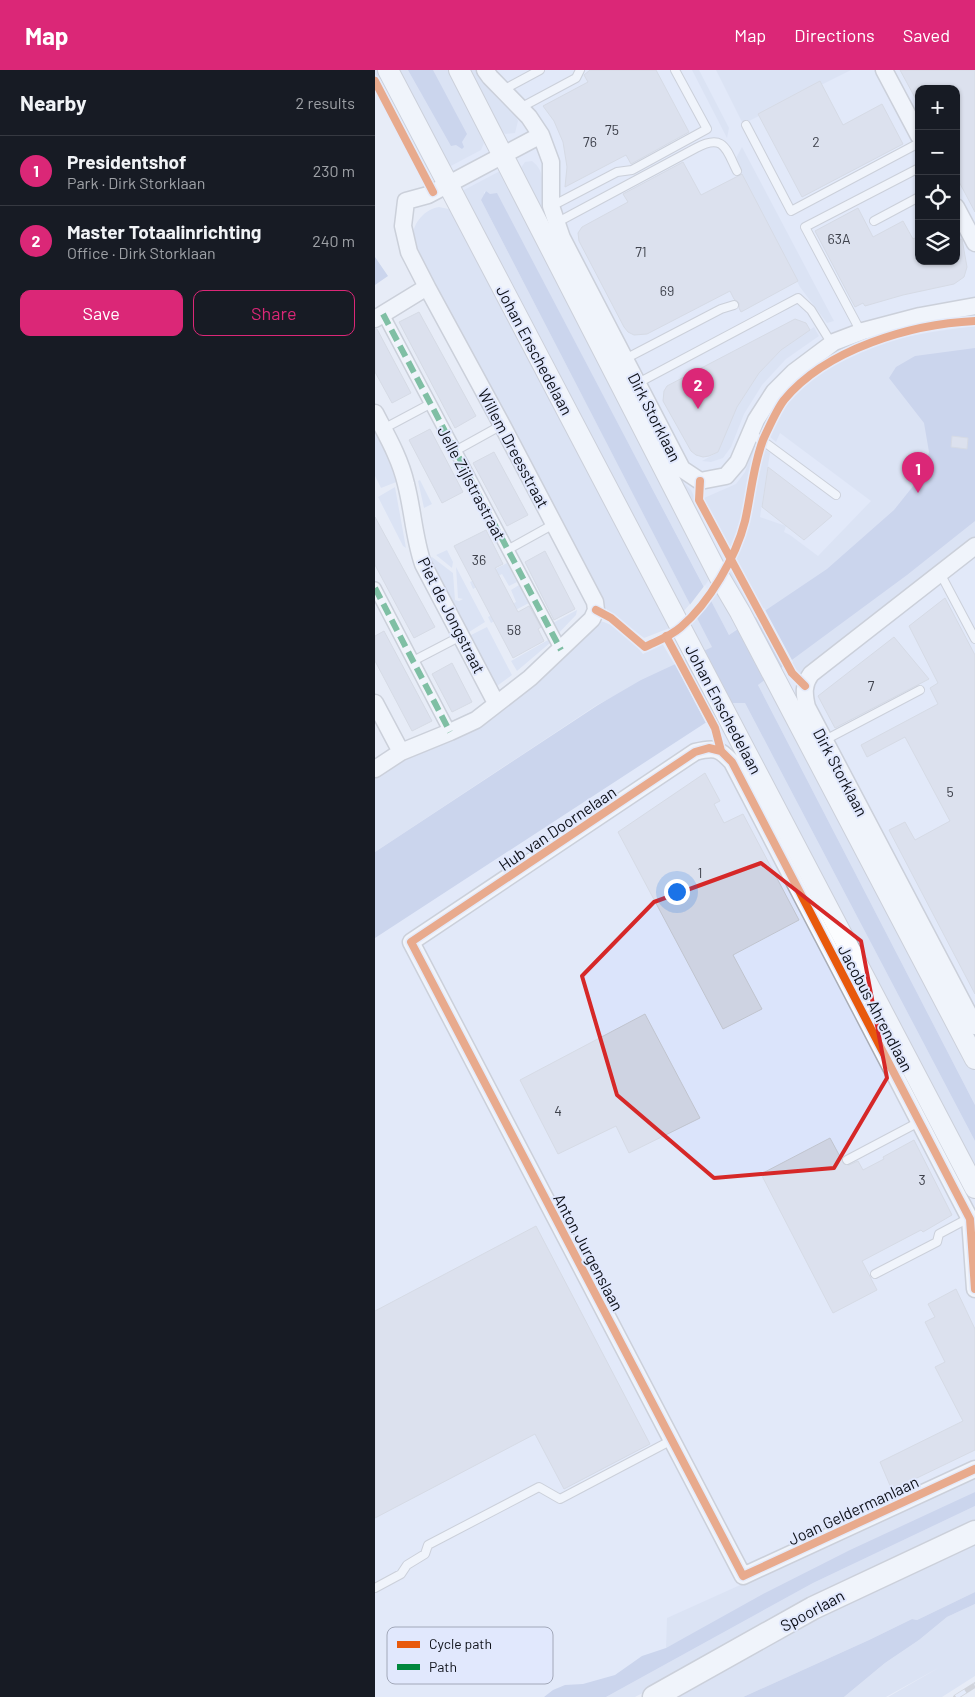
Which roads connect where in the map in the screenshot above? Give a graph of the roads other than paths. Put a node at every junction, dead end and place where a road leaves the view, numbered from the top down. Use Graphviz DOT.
graph roads {
  1 [pos="388,70"];
  2 [pos="459,70"];
  3 [pos="485,70"];
  4 [pos="540,70"];
  5 [pos="580,70"];
  6 [pos="675,70"];
  7 [pos="884,70"];
  8 [pos="503,90"];
  9 [pos="520,108"];
  10 [pos="746,125"];
  11 [pos="916,130"];
  12 [pos="541,135"];
  13 [pos="915,145"];
  14 [pos="502,156"];
  15 [pos="915,170"];
  16 [pos="737,171"];
  17 [pos="447,185"];
  18 [pos="915,199"];
  19 [pos="551,206"];
  20 [pos="960,215"];
  21 [pos="873,221"];
  22 [pos="556,223"];
  23 [pos="975,243"];
  24 [pos="427,288"];
  25 [pos="734,305"];
  26 [pos="975,306"];
  27 [pos="379,317"];
  28 [pos="861,332"];
  29 [pos="832,344"];
  30 [pos="625,359"];
  31 [pos="637,383"];
  32 [pos="430,404"];
  33 [pos="375,413"];
  34 [pos="502,425"];
  35 [pos="383,428"];
  36 [pos="750,434"];
  37 [pos="455,450"];
  38 [pos="836,495"];
  39 [pos="554,524"];
  40 [pos="975,547"];
  41 [pos="507,550"];
  42 [pos="940,573"];
  43 [pos="375,588"];
  44 [pos="461,636"];
  45 [pos="975,639"];
  46 [pos="561,650"];
  47 [pos="413,661"];
  48 [pos="920,690"];
  49 [pos="375,702"];
  50 [pos="497,703"];
  51 [pos="451,732"];
  52 [pos="825,740"];
  53 [pos="721,751"];
  54 [pos="401,752"];
  55 [pos="375,769"];
  56 [pos="411,942"];
  57 [pos="975,1026"];
  58 [pos="975,1059"];
  59 [pos="919,1122"];
  60 [pos="847,1160"];
  61 [pos="975,1188"];
  62 [pos="969,1218"];
  63 [pos="875,1274"];
  64 [pos="975,1288"];
  65 [pos="672,1440"];
  66 [pos="975,1469"];
  67 [pos="975,1532"];
  68 [pos="743,1576"];
  69 [pos="375,1588"];
  70 [pos="654,1697"];
  1 -- 17 [label="street, Johan Enschedelaan"];
  2 -- 14 [label="street"];
  3 -- 8 [label="street, Dirk Storklaan"];
  4 -- 8 [label="lane"];
  5 -- 9 [label="lane"];
  6 -- 19 [label="lane"];
  7 -- 11 [label="street"];
  8 -- 9 [label="street, Dirk Storklaan"];
  9 -- 12 [label="street, Dirk Storklaan"];
  10 -- 13 [label="lane"];
  12 -- 14 [label="street"];
  12 -- 19 [label="street, Dirk Storklaan"];
  14 -- 17 [label="street"];
  14 -- 58 [label="street"];
  15 -- 28 [label="lane"];
  16 -- 22 [label="lane"];
  17 -- 24 [label="street, Willem Dreesstraat"];
  17 -- 61 [label="street, Johan Enschedelaan"];
  18 -- 21 [label="lane"];
  19 -- 22 [label="street, Dirk Storklaan"];
  20 -- 23 [label="street"];
  22 -- 30 [label="street, Dirk Storklaan"];
  24 -- 27 [label="street"];
  24 -- 34 [label="street, Willem Dreesstraat"];
  25 -- 30 [label="lane"];
  26 -- 28 [label="street, Dirk Storklaan"];
  27 -- 32 [label="street, Jelle Zijlstrastraat"];
  28 -- 29 [label="street, Dirk Storklaan"];
  29 -- 31 [label="lane"];
  29 -- 36 [label="street, Dirk Storklaan"];
  30 -- 31 [label="street, Dirk Storklaan"];
  31 -- 36 [label="street, Dirk Storklaan"];
  32 -- 35 [label="lane"];
  32 -- 37 [label="street, Jelle Zijlstrastraat"];
  33 -- 35 [label="street, Piet de Jongstraat"];
  34 -- 37 [label="lane"];
  34 -- 39 [label="street, Willem Dreesstraat"];
  35 -- 44 [label="street, Piet de Jongstraat"];
  36 -- 38 [label="lane"];
  37 -- 41 [label="street, Jelle Zijlstrastraat"];
  39 -- 41 [label="lane"];
  39 -- 46 [label="street, Willem Dreesstraat"];
  40 -- 42 [label="street, Dirk Storklaan"];
  41 -- 46 [label="street, Jelle Zijlstrastraat"];
  42 -- 45 [label="lane"];
  42 -- 52 [label="street, Dirk Storklaan"];
  43 -- 47 [label="street"];
  44 -- 47 [label="lane"];
  44 -- 50 [label="street, Piet de Jongstraat"];
  46 -- 50 [label="street"];
  47 -- 51 [label="street"];
  48 -- 52 [label="lane"];
  49 -- 54 [label="street"];
  50 -- 51 [label="street"];
  51 -- 54 [label="street"];
  52 -- 57 [label="street, Dirk Storklaan"];
  53 -- 56 [label="street, Hub van Doornelaan"];
  53 -- 59 [label="street, Jacobus Ahrendlaan"];
  54 -- 55 [label="street"];
  56 -- 65 [label="street, Anton Jurgenslaan"];
  59 -- 60 [label="lane"];
  59 -- 62 [label="street, Jacobus Ahrendlaan"];
  62 -- 63 [label="lane"];
  62 -- 64 [label="street, Jacobus Ahrendlaan"];
  65 -- 68 [label="street, Anton Jurgenslaan"];
  65 -- 69 [label="lane"];
  66 -- 68 [label="street, Joan Geldermanlaan"];
  67 -- 70 [label="main road, Spoorlaan"];
}
